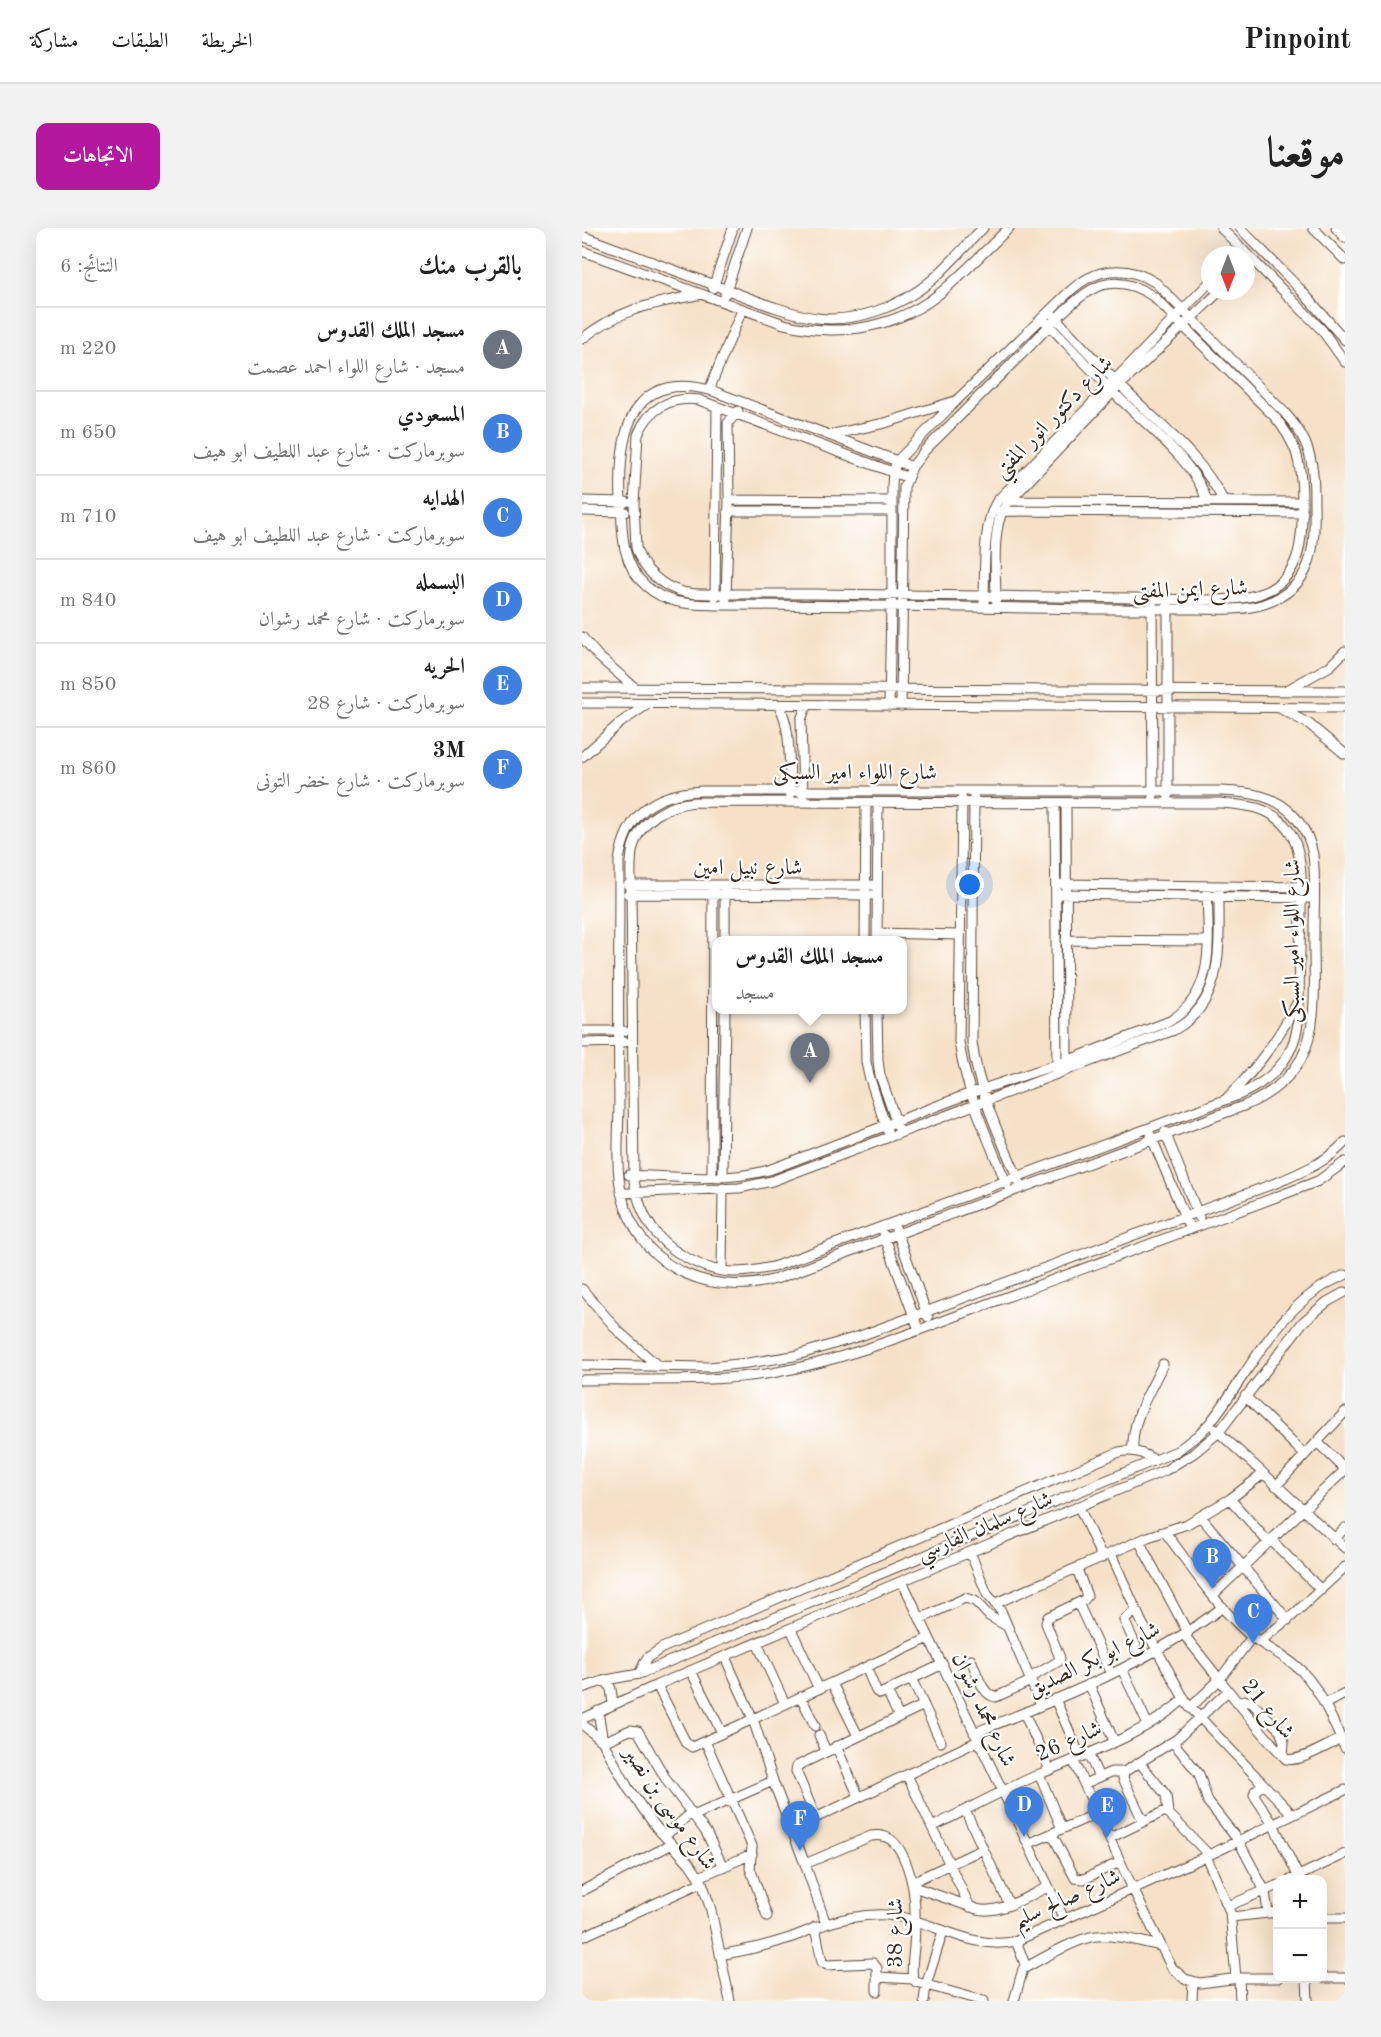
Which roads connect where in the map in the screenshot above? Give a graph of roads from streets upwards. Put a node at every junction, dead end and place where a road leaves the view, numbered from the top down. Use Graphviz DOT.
graph roads {
  1 [pos="733,228"];
  2 [pos="747,228"];
  3 [pos="983,228"];
  4 [pos="1009,228"];
  5 [pos="1221,228"];
  6 [pos="1240,228"];
  7 [pos="1313,228"];
  8 [pos="582,236"];
  9 [pos="1250,238"];
  10 [pos="1234,246"];
  11 [pos="1243,246"];
  12 [pos="1262,250"];
  13 [pos="582,251"];
  14 [pos="1255,258"];
  15 [pos="1345,260"];
  16 [pos="1255,268"];
  17 [pos="714,285"];
  18 [pos="726,290"];
  19 [pos="1201,292"];
  20 [pos="706,296"];
  21 [pos="1211,300"];
  22 [pos="722,302"];
  23 [pos="742,309"];
  24 [pos="1184,310"];
  25 [pos="1046,315"];
  26 [pos="1192,318"];
  27 [pos="1175,319"];
  28 [pos="1053,323"];
  29 [pos="1183,327"];
  30 [pos="582,339"];
  31 [pos="1345,340"];
  32 [pos="1345,362"];
  33 [pos="1114,386"];
  34 [pos="709,390"];
  35 [pos="957,400"];
  36 [pos="742,402"];
  37 [pos="717,407"];
  38 [pos="737,414"];
  39 [pos="828,435"];
  40 [pos="897,461"];
  41 [pos="912,467"];
  42 [pos="893,472"];
  43 [pos="906,477"];
  44 [pos="729,500"];
  45 [pos="582,501"];
  46 [pos="997,501"];
  47 [pos="1009,501"];
  48 [pos="1207,502"];
  49 [pos="1224,502"];
  50 [pos="1302,502"];
  51 [pos="892,506"];
  52 [pos="621,507"];
  53 [pos="1047,507"];
  54 [pos="634,508"];
  55 [pos="582,511"];
  56 [pos="728,511"];
  57 [pos="992,511"];
  58 [pos="1002,511"];
  59 [pos="1303,513"];
  60 [pos="715,594"];
  61 [pos="726,594"];
  62 [pos="892,595"];
  63 [pos="903,595"];
  64 [pos="985,596"];
  65 [pos="996,596"];
  66 [pos="1152,598"];
  67 [pos="1168,598"];
  68 [pos="714,605"];
  69 [pos="726,605"];
  70 [pos="891,606"];
  71 [pos="903,606"];
  72 [pos="984,607"];
  73 [pos="996,607"];
  74 [pos="1152,609"];
  75 [pos="1168,609"];
  76 [pos="582,637"];
  77 [pos="1345,651"];
  78 [pos="634,687"];
  79 [pos="582,688"];
  80 [pos="889,689"];
  81 [pos="901,689"];
  82 [pos="1154,690"];
  83 [pos="1168,690"];
  84 [pos="1285,691"];
  85 [pos="1345,691"];
  86 [pos="582,704"];
  87 [pos="648,704"];
  88 [pos="778,705"];
  89 [pos="809,705"];
  90 [pos="889,706"];
  91 [pos="901,706"];
  92 [pos="1154,707"];
  93 [pos="1168,707"];
  94 [pos="1279,708"];
  95 [pos="1345,708"];
  96 [pos="1345,754"];
  97 [pos="582,757"];
  98 [pos="962,790"];
  99 [pos="974,790"];
  100 [pos="790,791"];
  101 [pos="803,791"];
  102 [pos="1153,791"];
  103 [pos="1168,791"];
  104 [pos="1221,791"];
  105 [pos="790,802"];
  106 [pos="803,802"];
  107 [pos="866,802"];
  108 [pos="962,802"];
  109 [pos="878,803"];
  110 [pos="974,803"];
  111 [pos="1055,803"];
  112 [pos="1066,803"];
  113 [pos="1153,803"];
  114 [pos="1168,803"];
  115 [pos="1220,803"];
  116 [pos="1056,884"];
  117 [pos="1219,886"];
  118 [pos="1301,887"];
  119 [pos="1066,889"];
  120 [pos="619,890"];
  121 [pos="631,890"];
  122 [pos="713,890"];
  123 [pos="725,890"];
  124 [pos="865,890"];
  125 [pos="877,890"];
  126 [pos="1207,891"];
  127 [pos="1314,893"];
  128 [pos="1056,894"];
  129 [pos="1218,896"];
  130 [pos="1301,898"];
  131 [pos="959,935"];
  132 [pos="714,936"];
  133 [pos="725,936"];
  134 [pos="865,936"];
  135 [pos="877,936"];
  136 [pos="907,936"];
  137 [pos="1066,940"];
  138 [pos="1207,941"];
  139 [pos="1299,999"];
  140 [pos="714,1014"];
  141 [pos="725,1014"];
  142 [pos="865,1014"];
  143 [pos="877,1014"];
  144 [pos="582,1031"];
  145 [pos="618,1031"];
  146 [pos="633,1031"];
  147 [pos="618,1042"];
  148 [pos="633,1042"];
  149 [pos="582,1043"];
  150 [pos="1062,1067"];
  151 [pos="982,1090"];
  152 [pos="971,1093"];
  153 [pos="985,1100"];
  154 [pos="1225,1100"];
  155 [pos="975,1104"];
  156 [pos="897,1122"];
  157 [pos="1162,1123"];
  158 [pos="886,1126"];
  159 [pos="1148,1128"];
  160 [pos="900,1132"];
  161 [pos="1167,1135"];
  162 [pos="889,1136"];
  163 [pos="1153,1140"];
  164 [pos="1345,1142"];
  165 [pos="1345,1162"];
  166 [pos="619,1174"];
  167 [pos="633,1175"];
  168 [pos="712,1177"];
  169 [pos="723,1177"];
  170 [pos="1017,1177"];
  171 [pos="1006,1181"];
  172 [pos="723,1188"];
  173 [pos="1022,1188"];
  174 [pos="636,1191"];
  175 [pos="621,1193"];
  176 [pos="1010,1193"];
  177 [pos="1197,1212"];
  178 [pos="1185,1217"];
  179 [pos="893,1222"];
  180 [pos="1202,1224"];
  181 [pos="881,1227"];
  182 [pos="1190,1229"];
  183 [pos="898,1234"];
  184 [pos="885,1239"];
  185 [pos="722,1271"];
  186 [pos="1345,1275"];
  187 [pos="582,1289"];
  188 [pos="1345,1292"];
  189 [pos="927,1312"];
  190 [pos="914,1316"];
  191 [pos="931,1325"];
  192 [pos="919,1330"];
  193 [pos="1163,1364"];
  194 [pos="582,1365"];
  195 [pos="657,1365"];
  196 [pos="582,1380"];
  197 [pos="1245,1396"];
  198 [pos="1345,1412"];
  199 [pos="1209,1424"];
  200 [pos="1219,1432"];
  201 [pos="1317,1442"];
  202 [pos="1133,1451"];
  203 [pos="1305,1455"];
  204 [pos="1155,1460"];
  205 [pos="1345,1470"];
  206 [pos="1263,1474"];
  207 [pos="1276,1486"];
  208 [pos="1230,1499"];
  209 [pos="1079,1507"];
  210 [pos="1303,1510"];
  211 [pos="1201,1517"];
  212 [pos="1345,1528"];
  213 [pos="1165,1532"];
  214 [pos="1334,1539"];
  215 [pos="1139,1541"];
  216 [pos="1270,1541"];
  217 [pos="1345,1548"];
  218 [pos="970,1552"];
  219 [pos="1107,1556"];
  220 [pos="1243,1567"];
  221 [pos="1345,1567"];
  222 [pos="1077,1569"];
  223 [pos="902,1581"];
  224 [pos="1321,1590"];
  225 [pos="1213,1595"];
  226 [pos="996,1603"];
  227 [pos="1078,1603"];
  228 [pos="1222,1607"];
  229 [pos="1136,1611"];
  230 [pos="920,1619"];
  231 [pos="1288,1620"];
  232 [pos="1005,1625"];
  233 [pos="791,1629"];
  234 [pos="1186,1634"];
  235 [pos="929,1638"];
  236 [pos="1255,1639"];
  237 [pos="757,1643"];
  238 [pos="1156,1651"];
  239 [pos="725,1657"];
  240 [pos="1142,1659"];
  241 [pos="971,1660"];
  242 [pos="943,1664"];
  243 [pos="866,1667"];
  244 [pos="1122,1669"];
  245 [pos="691,1671"];
  246 [pos="639,1674"];
  247 [pos="1111,1674"];
  248 [pos="1220,1678"];
  249 [pos="606,1680"];
  250 [pos="912,1680"];
  251 [pos="1030,1680"];
  252 [pos="832,1683"];
  253 [pos="1089,1684"];
  254 [pos="657,1685"];
  255 [pos="582,1688"];
  256 [pos="819,1689"];
  257 [pos="1228,1690"];
  258 [pos="887,1691"];
  259 [pos="1345,1694"];
  260 [pos="801,1697"];
  261 [pos="1055,1699"];
  262 [pos="1187,1703"];
  263 [pos="1237,1703"];
  264 [pos="613,1704"];
  265 [pos="785,1704"];
  266 [pos="1324,1704"];
  267 [pos="924,1705"];
  268 [pos="1041,1705"];
  269 [pos="598,1712"];
  270 [pos="1024,1713"];
  271 [pos="899,1716"];
  272 [pos="1199,1718"];
  273 [pos="753,1719"];
  274 [pos="582,1721"];
  275 [pos="1148,1725"];
  276 [pos="722,1733"];
  277 [pos="858,1736"];
  278 [pos="976,1737"];
  279 [pos="705,1741"];
  280 [pos="603,1742"];
  281 [pos="941,1742"];
  282 [pos="1114,1742"];
  283 [pos="1173,1742"];
  284 [pos="1343,1743"];
  285 [pos="836,1746"];
  286 [pos="826,1751"];
  287 [pos="1080,1756"];
  288 [pos="1283,1756"];
  289 [pos="1140,1763"];
  290 [pos="1050,1770"];
  291 [pos="1124,1772"];
  292 [pos="1039,1774"];
  293 [pos="907,1775"];
  294 [pos="1099,1777"];
  295 [pos="773,1781"];
  296 [pos="1084,1784"];
  297 [pos="1263,1784"];
  298 [pos="1345,1790"];
  299 [pos="1003,1791"];
  300 [pos="859,1797"];
  301 [pos="732,1799"];
  302 [pos="965,1810"];
  303 [pos="1167,1810"];
  304 [pos="1098,1813"];
  305 [pos="692,1814"];
  306 [pos="1292,1814"];
  307 [pos="816,1818"];
  308 [pos="1143,1821"];
  309 [pos="1273,1824"];
  310 [pos="932,1827"];
  311 [pos="792,1829"];
  312 [pos="1062,1829"];
  313 [pos="1052,1833"];
  314 [pos="665,1836"];
  315 [pos="1110,1838"];
  316 [pos="1238,1840"];
  317 [pos="672,1844"];
  318 [pos="1028,1844"];
  319 [pos="983,1849"];
  320 [pos="752,1854"];
  321 [pos="1345,1854"];
  322 [pos="1207,1855"];
  323 [pos="1120,1862"];
  324 [pos="805,1863"];
  325 [pos="950,1864"];
  326 [pos="723,1867"];
  327 [pos="1296,1875"];
  328 [pos="1303,1875"];
  329 [pos="701,1880"];
  330 [pos="913,1884"];
  331 [pos="1048,1887"];
  332 [pos="1273,1887"];
  333 [pos="1133,1889"];
  334 [pos="582,1891"];
  335 [pos="1265,1891"];
  336 [pos="1010,1904"];
  337 [pos="1228,1906"];
  338 [pos="970,1907"];
  339 [pos="1273,1912"];
  340 [pos="767,1917"];
  341 [pos="1231,1917"];
  342 [pos="1327,1918"];
  343 [pos="1345,1918"];
  344 [pos="1064,1919"];
  345 [pos="916,1920"];
  346 [pos="826,1924"];
  347 [pos="815,1927"];
  348 [pos="943,1931"];
  349 [pos="582,1937"];
  350 [pos="1016,1941"];
  351 [pos="1161,1946"];
  352 [pos="720,1955"];
  353 [pos="1026,1967"];
  354 [pos="877,1977"];
  355 [pos="1238,1978"];
  356 [pos="1273,1978"];
  357 [pos="1327,1978"];
  358 [pos="1345,1978"];
  359 [pos="913,1979"];
  360 [pos="1193,1982"];
  361 [pos="1307,1983"];
  362 [pos="926,1985"];
  363 [pos="877,1991"];
  364 [pos="730,2001"];
  365 [pos="924,2001"];
  366 [pos="984,2001"];
  367 [pos="1014,2001"];
  368 [pos="1192,2001"];
  369 [pos="1240,2001"];
  370 [pos="1308,2001"];
  1 -- 17 [label="street"];
  2 -- 18 [label="street"];
  3 -- 18 [label="street"];
  4 -- 23 [label="street"];
  5 -- 10 [label="street"];
  6 -- 9 [label="street"];
  7 -- 15 [label="street"];
  8 -- 17 [label="street"];
  9 -- 11 [label="street"];
  9 -- 12 [label="street"];
  12 -- 14 [label="street"];
  12 -- 31 [label="street"];
  13 -- 20 [label="street"];
  16 -- 32 [label="street"];
  17 -- 18 [label="street"];
  17 -- 20 [label="street"];
  18 -- 22 [label="street"];
  19 -- 24 [label="street, شارع دكتور انور المفتي"];
  20 -- 22 [label="street"];
  20 -- 30 [label="street"];
  21 -- 26 [label="street, شارع دكتور انور المفتي"];
  22 -- 23 [label="street"];
  23 -- 34 [label="street"];
  24 -- 25 [label="street, شارع ايمن المفتى"];
  24 -- 26 [label="street, شارع ايمن المفتى"];
  24 -- 27 [label="street, شارع دكتور انور المفتي"];
  25 -- 28 [label="street"];
  25 -- 35 [label="street, شارع ايمن المفتى"];
  26 -- 29 [label="street, شارع دكتور انور المفتي"];
  26 -- 75 [label="street, شارع ايمن المفتى"];
  27 -- 28 [label="street, شارع ايمن المفتى"];
  27 -- 29 [label="street, شارع ايمن المفتى"];
  27 -- 33 [label="street, شارع دكتور انور المفتي"];
  28 -- 33 [label="street"];
  28 -- 41 [label="street, شارع ايمن المفتى"];
  29 -- 33 [label="street, شارع دكتور انور المفتي"];
  29 -- 50 [label="street, شارع ايمن المفتى"];
  33 -- 46 [label="street, شارع دكتور انور المفتي"];
  33 -- 47 [label="street, شارع دكتور انور المفتي"];
  33 -- 48 [label="street"];
  33 -- 49 [label="street"];
  34 -- 36 [label="street, شارع ايمن المفتى"];
  34 -- 52 [label="street, شارع ايمن المفتى"];
  35 -- 39 [label="street"];
  35 -- 40 [label="street, شارع ايمن المفتى"];
  36 -- 38 [label="street"];
  36 -- 39 [label="street, شارع ايمن المفتى"];
  37 -- 38 [label="street, شارع ايمن المفتى"];
  37 -- 54 [label="street, شارع ايمن المفتى"];
  37 -- 60 [label="street"];
  38 -- 42 [label="street, شارع ايمن المفتى"];
  38 -- 44 [label="street"];
  39 -- 40 [label="street, شارع ايمن المفتى"];
  40 -- 41 [label="street, شارع ايمن المفتى"];
  40 -- 42 [label="street"];
  41 -- 43 [label="street, شارع ايمن المفتى"];
  42 -- 43 [label="street, شارع ايمن المفتى"];
  42 -- 51 [label="street"];
  43 -- 63 [label="street"];
  44 -- 51 [label="street"];
  44 -- 56 [label="street"];
  45 -- 52 [label="street"];
  46 -- 47 [label="street"];
  46 -- 57 [label="street, شارع دكتور انور المفتي"];
  47 -- 53 [label="street"];
  47 -- 58 [label="street, شارع دكتور انور المفتي"];
  48 -- 49 [label="street"];
  48 -- 53 [label="street"];
  49 -- 50 [label="street"];
  50 -- 59 [label="street, شارع ايمن المفتى"];
  51 -- 56 [label="street"];
  51 -- 62 [label="street"];
  52 -- 54 [label="street"];
  52 -- 55 [label="street"];
  52 -- 68 [label="street, شارع ايمن المفتى"];
  53 -- 58 [label="street"];
  53 -- 59 [label="street"];
  54 -- 60 [label="street, شارع ايمن المفتى"];
  56 -- 61 [label="street"];
  57 -- 58 [label="street"];
  57 -- 64 [label="street, شارع دكتور انور المفتي"];
  58 -- 65 [label="street, شارع دكتور انور المفتي"];
  59 -- 67 [label="street, شارع ايمن المفتى"];
  60 -- 61 [label="street, شارع ايمن المفتى"];
  60 -- 68 [label="street"];
  61 -- 62 [label="street, شارع ايمن المفتى"];
  61 -- 69 [label="street"];
  62 -- 63 [label="street, شارع ايمن المفتى"];
  62 -- 70 [label="street"];
  63 -- 64 [label="street, شارع ايمن المفتى"];
  63 -- 71 [label="street"];
  64 -- 65 [label="street, شارع ايمن المفتى"];
  64 -- 72 [label="street, شارع دكتور انور المفتي"];
  65 -- 66 [label="street, شارع ايمن المفتى"];
  65 -- 73 [label="street, شارع دكتور انور المفتي"];
  66 -- 67 [label="street, شارع ايمن المفتى"];
  66 -- 74 [label="street"];
  67 -- 75 [label="street"];
  68 -- 69 [label="street, شارع ايمن المفتى"];
  69 -- 70 [label="street, شارع ايمن المفتى"];
  70 -- 71 [label="street, شارع ايمن المفتى"];
  70 -- 80 [label="street"];
  71 -- 72 [label="street, شارع ايمن المفتى"];
  71 -- 81 [label="street"];
  72 -- 73 [label="street, شارع ايمن المفتى"];
  73 -- 74 [label="street, شارع ايمن المفتى"];
  74 -- 75 [label="street, شارع ايمن المفتى"];
  74 -- 82 [label="street"];
  75 -- 83 [label="street"];
  76 -- 78 [label="street"];
  77 -- 84 [label="street"];
  78 -- 79 [label="street"];
  78 -- 80 [label="street"];
  80 -- 81 [label="street"];
  80 -- 90 [label="street"];
  81 -- 82 [label="street"];
  81 -- 91 [label="street"];
  82 -- 83 [label="street"];
  82 -- 92 [label="street"];
  83 -- 84 [label="street"];
  83 -- 93 [label="street"];
  84 -- 85 [label="street"];
  86 -- 87 [label="street"];
  87 -- 88 [label="street"];
  87 -- 97 [label="street"];
  88 -- 89 [label="street"];
  88 -- 100 [label="street"];
  89 -- 90 [label="street"];
  89 -- 101 [label="street"];
  90 -- 91 [label="street"];
  91 -- 92 [label="street"];
  92 -- 93 [label="street"];
  92 -- 102 [label="street"];
  93 -- 94 [label="street"];
  93 -- 103 [label="street"];
  94 -- 95 [label="street"];
  94 -- 96 [label="street"];
  98 -- 99 [label="street, شارع اللواء امير السبكى"];
  98 -- 101 [label="street, شارع اللواء امير السبكى"];
  98 -- 108 [label="street"];
  99 -- 102 [label="street, شارع اللواء امير السبكى"];
  99 -- 110 [label="street"];
  100 -- 101 [label="street, شارع اللواء امير السبكى"];
  100 -- 105 [label="street"];
  100 -- 120 [label="street, شارع اللواء امير السبكى"];
  101 -- 106 [label="street"];
  102 -- 103 [label="street, شارع اللواء امير السبكى"];
  102 -- 113 [label="street"];
  103 -- 104 [label="street, شارع اللواء امير السبكى"];
  103 -- 114 [label="street"];
  104 -- 115 [label="street"];
  104 -- 127 [label="street, شارع اللواء امير السبكى"];
  105 -- 106 [label="street, شارع اللواء امير السبكى"];
  105 -- 121 [label="street, شارع اللواء امير السبكى"];
  106 -- 107 [label="street, شارع اللواء امير السبكى"];
  107 -- 109 [label="street, شارع اللواء امير السبكى"];
  107 -- 124 [label="street"];
  108 -- 109 [label="street, شارع اللواء امير السبكى"];
  108 -- 110 [label="street, شارع اللواء امير السبكى"];
  108 -- 131 [label="street"];
  109 -- 125 [label="street"];
  110 -- 111 [label="street, شارع اللواء امير السبكى"];
  110 -- 151 [label="street"];
  111 -- 112 [label="street, شارع اللواء امير السبكى"];
  111 -- 116 [label="street"];
  112 -- 113 [label="street, شارع اللواء امير السبكى"];
  112 -- 119 [label="street"];
  113 -- 114 [label="street, شارع اللواء امير السبكى"];
  114 -- 115 [label="street, شارع اللواء امير السبكى"];
  115 -- 118 [label="street, شارع اللواء امير السبكى"];
  116 -- 119 [label="street"];
  116 -- 128 [label="street"];
  117 -- 118 [label="street"];
  117 -- 126 [label="street"];
  117 -- 129 [label="street"];
  118 -- 127 [label="street"];
  118 -- 130 [label="street, شارع اللواء امير السبكى"];
  119 -- 126 [label="street"];
  119 -- 128 [label="street"];
  119 -- 137 [label="street"];
  120 -- 121 [label="street, شارع نبيل امين"];
  120 -- 145 [label="street, شارع اللواء امير السبكى"];
  121 -- 122 [label="street, شارع نبيل امين"];
  121 -- 146 [label="street, شارع اللواء امير السبكى"];
  122 -- 123 [label="street, شارع نبيل امين"];
  122 -- 132 [label="street"];
  123 -- 124 [label="street, شارع نبيل امين"];
  123 -- 133 [label="street"];
  124 -- 125 [label="street, شارع نبيل امين"];
  124 -- 134 [label="street"];
  125 -- 135 [label="street"];
  126 -- 129 [label="street"];
  126 -- 138 [label="street"];
  127 -- 130 [label="street"];
  127 -- 161 [label="street, شارع اللواء امير السبكى"];
  128 -- 150 [label="street"];
  129 -- 130 [label="street"];
  129 -- 150 [label="street"];
  130 -- 139 [label="street, شارع اللواء امير السبكى"];
  131 -- 136 [label="street"];
  131 -- 152 [label="street"];
  137 -- 138 [label="street"];
  137 -- 150 [label="street"];
  138 -- 150 [label="street"];
  139 -- 154 [label="street"];
  139 -- 154 [label="street, شارع اللواء امير السبكى"];
  140 -- 168 [label="street"];
  141 -- 169 [label="street"];
  142 -- 158 [label="street"];
  143 -- 156 [label="street"];
  144 -- 145 [label="street"];
  145 -- 146 [label="street"];
  145 -- 147 [label="street, شارع اللواء امير السبكى"];
  146 -- 148 [label="street, شارع اللواء امير السبكى"];
  147 -- 148 [label="street"];
  147 -- 149 [label="street"];
  147 -- 166 [label="street, شارع اللواء امير السبكى"];
  148 -- 167 [label="street, شارع اللواء امير السبكى"];
  150 -- 151 [label="street"];
  150 -- 153 [label="street"];
  151 -- 152 [label="street"];
  151 -- 153 [label="street"];
  152 -- 155 [label="street"];
  152 -- 156 [label="street"];
  153 -- 155 [label="street"];
  153 -- 170 [label="street"];
  154 -- 157 [label="street, شارع اللواء امير السبكى"];
  155 -- 160 [label="street"];
  155 -- 171 [label="street"];
  156 -- 158 [label="street"];
  156 -- 160 [label="street"];
  157 -- 159 [label="street, شارع اللواء امير السبكى"];
  157 -- 161 [label="street"];
  158 -- 162 [label="street"];
  158 -- 169 [label="street"];
  159 -- 163 [label="street"];
  159 -- 170 [label="street, شارع اللواء امير السبكى"];
  160 -- 162 [label="street"];
  161 -- 163 [label="street, شارع اللواء امير السبكى"];
  161 -- 177 [label="street"];
  162 -- 172 [label="street"];
  163 -- 173 [label="street, شارع اللواء امير السبكى"];
  163 -- 178 [label="street"];
  164 -- 177 [label="street"];
  165 -- 180 [label="street"];
  166 -- 167 [label="street"];
  166 -- 175 [label="street, شارع اللواء امير السبكى"];
  167 -- 168 [label="street"];
  167 -- 174 [label="street, شارع اللواء امير السبكى"];
  168 -- 169 [label="street"];
  170 -- 171 [label="street, شارع اللواء امير السبكى"];
  170 -- 173 [label="street"];
  171 -- 176 [label="street"];
  171 -- 179 [label="street, شارع اللواء امير السبكى"];
  172 -- 174 [label="street"];
  172 -- 185 [label="street"];
  173 -- 176 [label="street, شارع اللواء امير السبكى"];
  174 -- 175 [label="street"];
  174 -- 185 [label="street, شارع اللواء امير السبكى"];
  175 -- 184 [label="street, شارع اللواء امير السبكى"];
  176 -- 183 [label="street, شارع اللواء امير السبكى"];
  177 -- 178 [label="street"];
  177 -- 180 [label="street"];
  178 -- 182 [label="street"];
  178 -- 189 [label="street"];
  179 -- 181 [label="street, شارع اللواء امير السبكى"];
  179 -- 183 [label="street"];
  180 -- 182 [label="street"];
  181 -- 184 [label="street"];
  181 -- 185 [label="street, شارع اللواء امير السبكى"];
  182 -- 191 [label="street"];
  183 -- 184 [label="street, شارع اللواء امير السبكى"];
  183 -- 189 [label="street"];
  184 -- 190 [label="street"];
  186 -- 199 [label="street, شارع سلمان الفارسي"];
  187 -- 195 [label="street"];
  188 -- 197 [label="street, شارع سلمان الفارسي"];
  189 -- 190 [label="street"];
  189 -- 191 [label="street"];
  190 -- 192 [label="street"];
  190 -- 195 [label="street"];
  191 -- 192 [label="street"];
  192 -- 196 [label="street"];
  193 -- 202 [label="street"];
  194 -- 195 [label="street"];
  197 -- 200 [label="street, شارع سلمان الفارسي"];
  197 -- 203 [label="street"];
  198 -- 201 [label="street"];
  199 -- 200 [label="street"];
  199 -- 204 [label="street, شارع سلمان الفارسي"];
  200 -- 206 [label="street"];
  200 -- 209 [label="street, شارع سلمان الفارسي"];
  201 -- 203 [label="street"];
  201 -- 205 [label="street"];
  202 -- 204 [label="street"];
  202 -- 246 [label="street"];
  203 -- 207 [label="street"];
  204 -- 246 [label="street, شارع سلمان الفارسي"];
  205 -- 210 [label="street"];
  206 -- 207 [label="street"];
  206 -- 208 [label="street"];
  207 -- 210 [label="street"];
  208 -- 211 [label="street"];
  208 -- 216 [label="street"];
  209 -- 218 [label="street, شارع سلمان الفارسي"];
  209 -- 219 [label="street"];
  210 -- 214 [label="street"];
  210 -- 216 [label="street"];
  211 -- 213 [label="street"];
  211 -- 220 [label="street"];
  212 -- 214 [label="street"];
  213 -- 215 [label="street"];
  213 -- 225 [label="street"];
  214 -- 217 [label="street"];
  215 -- 219 [label="street"];
  215 -- 234 [label="street, شارع 21"];
  216 -- 220 [label="street"];
  216 -- 224 [label="street"];
  218 -- 223 [label="street, شارع سلمان الفارسي"];
  218 -- 226 [label="street"];
  219 -- 222 [label="street"];
  219 -- 229 [label="street"];
  220 -- 225 [label="street"];
  220 -- 231 [label="street"];
  221 -- 224 [label="street, شارع 26"];
  222 -- 226 [label="street"];
  222 -- 227 [label="street"];
  223 -- 230 [label="street, شارع محمد رشوان"];
  223 -- 233 [label="street, شارع سلمان الفارسي"];
  224 -- 231 [label="street, شارع 26"];
  225 -- 228 [label="street"];
  226 -- 232 [label="street"];
  227 -- 247 [label="street"];
  227 -- 251 [label="street"];
  228 -- 234 [label="street, شارع ابو بكر الصديق"];
  228 -- 236 [label="street"];
  229 -- 238 [label="street"];
  229 -- 240 [label="street"];
  230 -- 232 [label="street"];
  230 -- 235 [label="street, شارع محمد رشوان"];
  231 -- 236 [label="street, شارع 26"];
  232 -- 251 [label="street"];
  233 -- 237 [label="street, شارع سلمان الفارسي"];
  233 -- 256 [label="street"];
  234 -- 238 [label="street, شارع ابو بكر الصديق"];
  234 -- 248 [label="street, شارع 21"];
  235 -- 242 [label="street, شارع محمد رشوان"];
  235 -- 243 [label="street"];
  236 -- 248 [label="street, شارع 26"];
  236 -- 266 [label="street"];
  237 -- 239 [label="street, شارع سلمان الفارسي"];
  237 -- 265 [label="street"];
  238 -- 240 [label="street, شارع ابو بكر الصديق"];
  238 -- 262 [label="street"];
  239 -- 245 [label="street, شارع سلمان الفارسي"];
  239 -- 273 [label="street"];
  240 -- 244 [label="street, شارع ابو بكر الصديق"];
  241 -- 251 [label="street"];
  242 -- 250 [label="street"];
  242 -- 278 [label="street, شارع محمد رشوان"];
  243 -- 252 [label="street"];
  243 -- 258 [label="street"];
  244 -- 247 [label="street, شارع ابو بكر الصديق"];
  244 -- 275 [label="street"];
  245 -- 254 [label="street, شارع سلمان الفارسي"];
  245 -- 276 [label="street"];
  246 -- 249 [label="street, شارع سلمان الفارسي"];
  247 -- 253 [label="street, شارع ابو بكر الصديق"];
  248 -- 257 [label="street, شارع 21"];
  248 -- 262 [label="street, شارع 26"];
  249 -- 255 [label="street, شارع سلمان الفارسي"];
  249 -- 264 [label="street"];
  250 -- 258 [label="street"];
  250 -- 267 [label="street"];
  251 -- 268 [label="street"];
  252 -- 256 [label="street"];
  252 -- 277 [label="street"];
  253 -- 261 [label="street, شارع ابو بكر الصديق"];
  253 -- 282 [label="street"];
  254 -- 264 [label="street, شارع سلمان الفارسي"];
  254 -- 279 [label="street"];
  256 -- 260 [label="street"];
  257 -- 263 [label="street, شارع 21"];
  257 -- 272 [label="street"];
  258 -- 271 [label="street"];
  259 -- 266 [label="street"];
  260 -- 265 [label="street"];
  260 -- 286 [label="street"];
  261 -- 268 [label="street, شارع ابو بكر الصديق"];
  261 -- 287 [label="street"];
  262 -- 272 [label="street"];
  262 -- 275 [label="street, شارع 26"];
  263 -- 288 [label="street, شارع 21"];
  263 -- 288 [label="street"];
  264 -- 269 [label="street, شارع سلمان الفارسي"];
  265 -- 273 [label="street"];
  266 -- 284 [label="street"];
  267 -- 271 [label="street"];
  267 -- 281 [label="street"];
  268 -- 270 [label="street, شارع ابو بكر الصديق"];
  269 -- 274 [label="street, شارع سلمان الفارسي"];
  269 -- 280 [label="street, شارع موسى بن نصير"];
  270 -- 278 [label="street, شارع ابو بكر الصديق"];
  270 -- 290 [label="street"];
  271 -- 277 [label="street"];
  272 -- 283 [label="street"];
  272 -- 297 [label="street"];
  273 -- 276 [label="street"];
  273 -- 295 [label="street"];
  274 -- 280 [label="street, شارع موسى بن نصير"];
  275 -- 282 [label="street, شارع 26"];
  276 -- 279 [label="street"];
  277 -- 285 [label="street"];
  278 -- 293 [label="street, شارع ابو بكر الصديق"];
  278 -- 299 [label="street, شارع محمد رشوان"];
  279 -- 301 [label="street"];
  280 -- 305 [label="street"];
  280 -- 314 [label="street, شارع موسى بن نصير"];
  282 -- 287 [label="street, شارع 26"];
  283 -- 289 [label="street"];
  283 -- 316 [label="street"];
  284 -- 288 [label="street, شارع 21"];
  285 -- 286 [label="street"];
  285 -- 300 [label="street"];
  286 -- 307 [label="street"];
  287 -- 290 [label="street, شارع 26"];
  287 -- 294 [label="street"];
  287 -- 296 [label="street"];
  289 -- 291 [label="street"];
  289 -- 303 [label="street"];
  290 -- 292 [label="street, شارع 26"];
  291 -- 294 [label="street"];
  291 -- 308 [label="street"];
  292 -- 299 [label="street, شارع 26"];
  292 -- 312 [label="street"];
  293 -- 300 [label="street, شارع ابو بكر الصديق"];
  293 -- 310 [label="street"];
  294 -- 296 [label="street"];
  295 -- 301 [label="street"];
  295 -- 311 [label="street"];
  296 -- 304 [label="street"];
  297 -- 306 [label="street"];
  297 -- 309 [label="street"];
  298 -- 306 [label="street, شارع صالح سليم"];
  299 -- 302 [label="street, شارع 26"];
  299 -- 318 [label="street, شارع محمد رشوان"];
  300 -- 307 [label="street, شارع ابو بكر الصديق"];
  301 -- 305 [label="street"];
  301 -- 320 [label="street"];
  302 -- 310 [label="street, شارع 26"];
  302 -- 319 [label="street"];
  303 -- 308 [label="street"];
  303 -- 322 [label="street"];
  304 -- 312 [label="street"];
  304 -- 315 [label="street"];
  305 -- 314 [label="street"];
  305 -- 326 [label="street"];
  306 -- 309 [label="street, شارع صالح سليم"];
  307 -- 311 [label="street, شارع ابو بكر الصديق"];
  308 -- 315 [label="street"];
  309 -- 316 [label="street, شارع صالح سليم"];
  309 -- 327 [label="street"];
  310 -- 325 [label="street"];
  311 -- 324 [label="street"];
  312 -- 313 [label="street"];
  313 -- 318 [label="street"];
  313 -- 323 [label="street"];
  314 -- 317 [label="street, شارع موسى بن نصير"];
  315 -- 323 [label="street"];
  316 -- 322 [label="street, شارع صالح سليم"];
  316 -- 335 [label="street"];
  317 -- 329 [label="street, شارع موسى بن نصير"];
  317 -- 334 [label="street"];
  318 -- 331 [label="street, شارع محمد رشوان"];
  319 -- 325 [label="street"];
  319 -- 336 [label="street"];
  320 -- 326 [label="street"];
  320 -- 340 [label="street"];
  321 -- 328 [label="street"];
  322 -- 333 [label="street, شارع صالح سليم"];
  322 -- 337 [label="street"];
  323 -- 333 [label="street"];
  324 -- 330 [label="street, شارع 38"];
  324 -- 346 [label="street"];
  325 -- 330 [label="street"];
  325 -- 338 [label="street"];
  326 -- 329 [label="street"];
  329 -- 349 [label="street"];
  329 -- 352 [label="street, شارع موسى بن نصير"];
  330 -- 338 [label="street"];
  330 -- 345 [label="street, شارع 38"];
  331 -- 336 [label="street"];
  331 -- 344 [label="street, شارع محمد رشوان"];
  332 -- 335 [label="street"];
  333 -- 344 [label="street, شارع صالح سليم"];
  333 -- 351 [label="street"];
  335 -- 337 [label="street"];
  335 -- 339 [label="street"];
  336 -- 338 [label="street"];
  337 -- 341 [label="street"];
  339 -- 341 [label="street"];
  341 -- 355 [label="street"];
  342 -- 343 [label="street"];
  344 -- 350 [label="street, شارع صالح سليم"];
  345 -- 346 [label="street, شارع صالح سليم"];
  345 -- 348 [label="street, شارع صالح سليم"];
  345 -- 359 [label="street, شارع 38"];
  346 -- 347 [label="street, شارع صالح سليم"];
  347 -- 352 [label="street, شارع صالح سليم"];
  347 -- 354 [label="street"];
  348 -- 350 [label="street, شارع صالح سليم"];
  348 -- 362 [label="street"];
  350 -- 353 [label="street"];
  351 -- 353 [label="street"];
  351 -- 360 [label="street"];
  352 -- 364 [label="street, شارع موسى بن نصير"];
  353 -- 367 [label="street"];
  354 -- 359 [label="street"];
  354 -- 363 [label="street"];
  355 -- 356 [label="street"];
  355 -- 360 [label="street"];
  355 -- 369 [label="street"];
  357 -- 358 [label="street"];
  359 -- 362 [label="street, شارع 38"];
  360 -- 368 [label="street"];
  361 -- 370 [label="street"];
  362 -- 365 [label="street"];
  362 -- 366 [label="street, شارع 38"];
}
